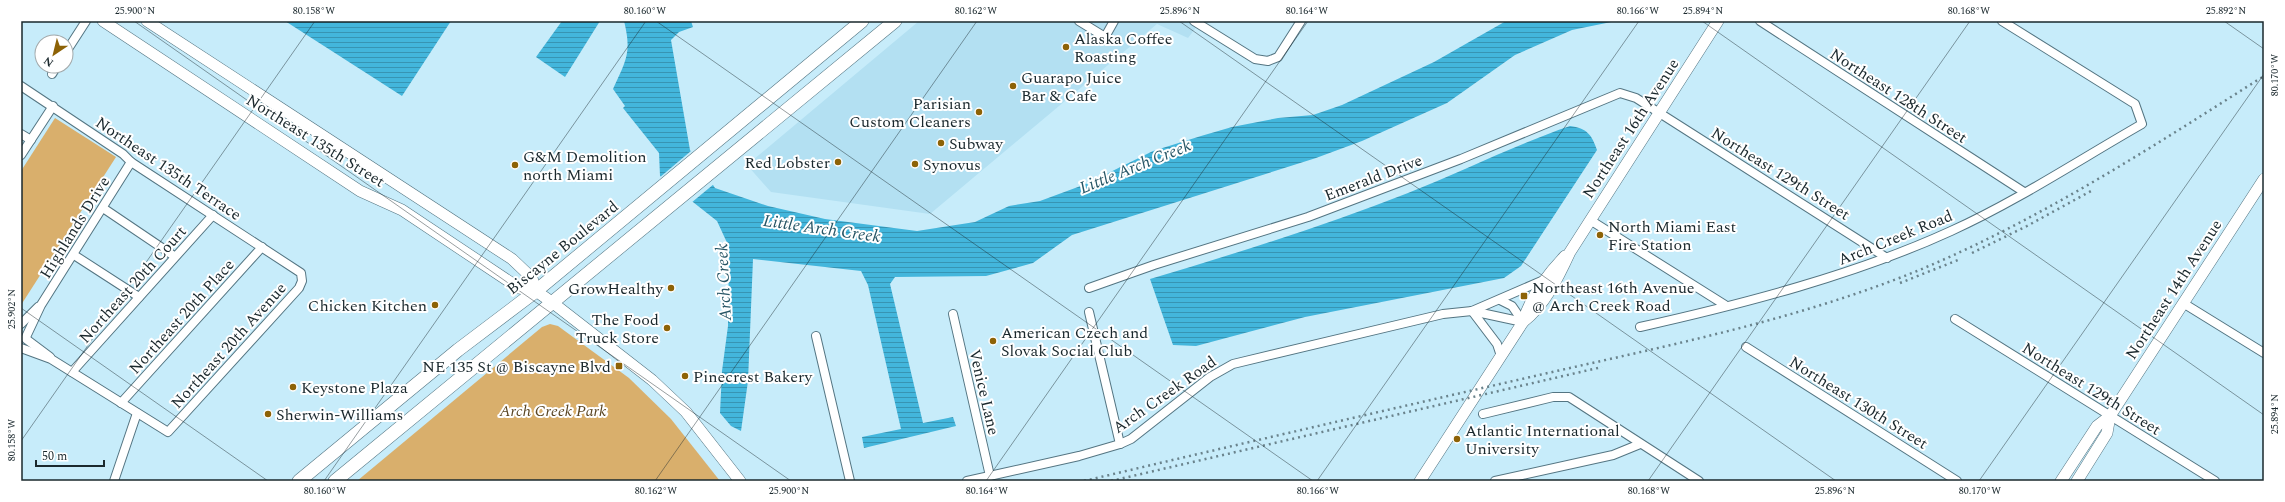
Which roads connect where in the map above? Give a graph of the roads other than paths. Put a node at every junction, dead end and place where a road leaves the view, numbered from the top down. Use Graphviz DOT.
graph roads {
  1 [pos="86,21"];
  2 [pos="103,21"];
  3 [pos="147,21"];
  4 [pos="862,21"];
  5 [pos="895,21"];
  6 [pos="1079,21"];
  7 [pos="1114,21"];
  8 [pos="1194,21"];
  9 [pos="1301,21"];
  10 [pos="1718,21"];
  11 [pos="1760,21"];
  12 [pos="2002,21"];
  13 [pos="74,40"];
  14 [pos="21,86"];
  15 [pos="53,106"];
  16 [pos="1659,113"];
  17 [pos="21,134"];
  18 [pos="31,140"];
  19 [pos="21,155"];
  20 [pos="131,162"];
  21 [pos="2263,183"];
  22 [pos="2024,192"];
  23 [pos="103,208"];
  24 [pos="213,215"];
  25 [pos="1590,220"];
  26 [pos="262,247"];
  27 [pos="1570,252"];
  28 [pos="74,255"];
  29 [pos="174,256"];
  30 [pos="1887,258"];
  31 [pos="301,273"];
  32 [pos="1546,279"];
  33 [pos="1089,288"];
  34 [pos="536,291"];
  35 [pos="139,297"];
  36 [pos="1500,300"];
  37 [pos="553,303"];
  38 [pos="2183,303"];
  39 [pos="41,305"];
  40 [pos="1725,305"];
  41 [pos="1472,311"];
  42 [pos="1089,312"];
  43 [pos="953,314"];
  44 [pos="1955,319"];
  45 [pos="1523,322"];
  46 [pos="21,324"];
  47 [pos="1640,327"];
  48 [pos="24,336"];
  49 [pos="816,336"];
  50 [pos="1746,347"];
  51 [pos="21,348"];
  52 [pos="2264,353"];
  53 [pos="1501,356"];
  54 [pos="51,359"];
  55 [pos="72,372"];
  56 [pos="121,403"];
  57 [pos="137,413"];
  58 [pos="1483,414"];
  59 [pos="2110,416"];
  60 [pos="366,426"];
  61 [pos="381,443"];
  62 [pos="1120,444"];
  63 [pos="1640,444"];
  64 [pos="990,476"];
  65 [pos="114,481"];
  66 [pos="299,481"];
  67 [pos="335,481"];
  68 [pos="740,481"];
  69 [pos="850,481"];
  70 [pos="967,481"];
  71 [pos="1420,481"];
  72 [pos="1495,481"];
  73 [pos="1700,481"];
  74 [pos="1957,481"];
  75 [pos="2061,481"];
  76 [pos="2077,481"];
  77 [pos="2215,481"];
  1 -- 13 [label="street"];
  2 -- 34 [label="street, Northeast 135th Street"];
  3 -- 34 [label="street, Northeast 135th Street"];
  4 -- 34 [label="main road, Biscayne Boulevard"];
  5 -- 37 [label="main road"];
  6 -- 7 [label="street"];
  8 -- 9 [label="street"];
  10 -- 16 [label="street, Northeast 16th Avenue"];
  11 -- 22 [label="street, Northeast 128th Street"];
  12 -- 22 [label="street, Arch Creek Road"];
  14 -- 15 [label="street, Northeast 135th Terrace"];
  15 -- 18 [label="street"];
  15 -- 20 [label="street, Northeast 135th Terrace"];
  16 -- 25 [label="street, Northeast 16th Avenue"];
  16 -- 30 [label="street, Northeast 129th Street"];
  16 -- 33 [label="street, Emerald Drive"];
  17 -- 18 [label="street"];
  18 -- 19 [label="street"];
  20 -- 23 [label="street, Highlands Drive"];
  20 -- 24 [label="street, Northeast 135th Terrace"];
  21 -- 38 [label="street, Northeast 14th Avenue"];
  22 -- 30 [label="street, Arch Creek Road"];
  23 -- 28 [label="street, Highlands Drive"];
  23 -- 29 [label="street"];
  24 -- 26 [label="street, Northeast 135th Terrace"];
  24 -- 29 [label="street, Northeast 20th Court"];
  25 -- 27 [label="street, Northeast 16th Avenue"];
  25 -- 40 [label="street"];
  26 -- 31 [label="street, Northeast 135th Terrace"];
  26 -- 56 [label="street, Northeast 20th Place"];
  27 -- 32 [label="street, Northeast 16th Avenue"];
  27 -- 45 [label="street, Northeast 16th Avenue"];
  28 -- 35 [label="street"];
  28 -- 39 [label="street, Highlands Drive"];
  29 -- 35 [label="street, Northeast 20th Court"];
  30 -- 40 [label="street, Arch Creek Road"];
  31 -- 57 [label="street, Northeast 20th Avenue"];
  32 -- 36 [label="street, Arch Creek Road"];
  32 -- 45 [label="street, Northeast 16th Avenue"];
  34 -- 37 [label="street, Northeast 135th Street"];
  34 -- 60 [label="main road, Biscayne Boulevard"];
  35 -- 55 [label="street, Northeast 20th Court"];
  36 -- 41 [label="street, Arch Creek Road"];
  36 -- 45 [label="street"];
  37 -- 61 [label="main road"];
  37 -- 68 [label="street, Northeast 135th Street"];
  38 -- 52 [label="street"];
  38 -- 59 [label="street, Northeast 14th Avenue"];
  39 -- 46 [label="street, Highlands Drive"];
  39 -- 48 [label="street, Highlands Drive"];
  40 -- 47 [label="street, Arch Creek Road"];
  41 -- 45 [label="street, Arch Creek Road"];
  41 -- 53 [label="street"];
  41 -- 62 [label="street, Arch Creek Road"];
  42 -- 62 [label="street"];
  43 -- 64 [label="street, Venice Lane"];
  44 -- 59 [label="street, Northeast 129th Street"];
  45 -- 53 [label="street, Northeast 16th Avenue"];
  48 -- 51 [label="street, Highlands Drive"];
  48 -- 54 [label="street"];
  49 -- 69 [label="street"];
  50 -- 74 [label="street, Northeast 130th Street"];
  51 -- 54 [label="street"];
  53 -- 71 [label="street, Northeast 16th Avenue"];
  54 -- 55 [label="street"];
  55 -- 56 [label="street"];
  56 -- 57 [label="street"];
  57 -- 65 [label="street"];
  58 -- 63 [label="street"];
  59 -- 75 [label="street, Northeast 14th Avenue"];
  59 -- 76 [label="street, Northeast 14th Avenue"];
  59 -- 77 [label="street, Northeast 129th Street"];
  60 -- 61 [label="main road"];
  60 -- 66 [label="main road, Biscayne Boulevard"];
  61 -- 67 [label="main road"];
  62 -- 64 [label="street, Arch Creek Road"];
  63 -- 72 [label="street"];
  63 -- 73 [label="street"];
  64 -- 70 [label="street, Arch Creek Road"];
}
